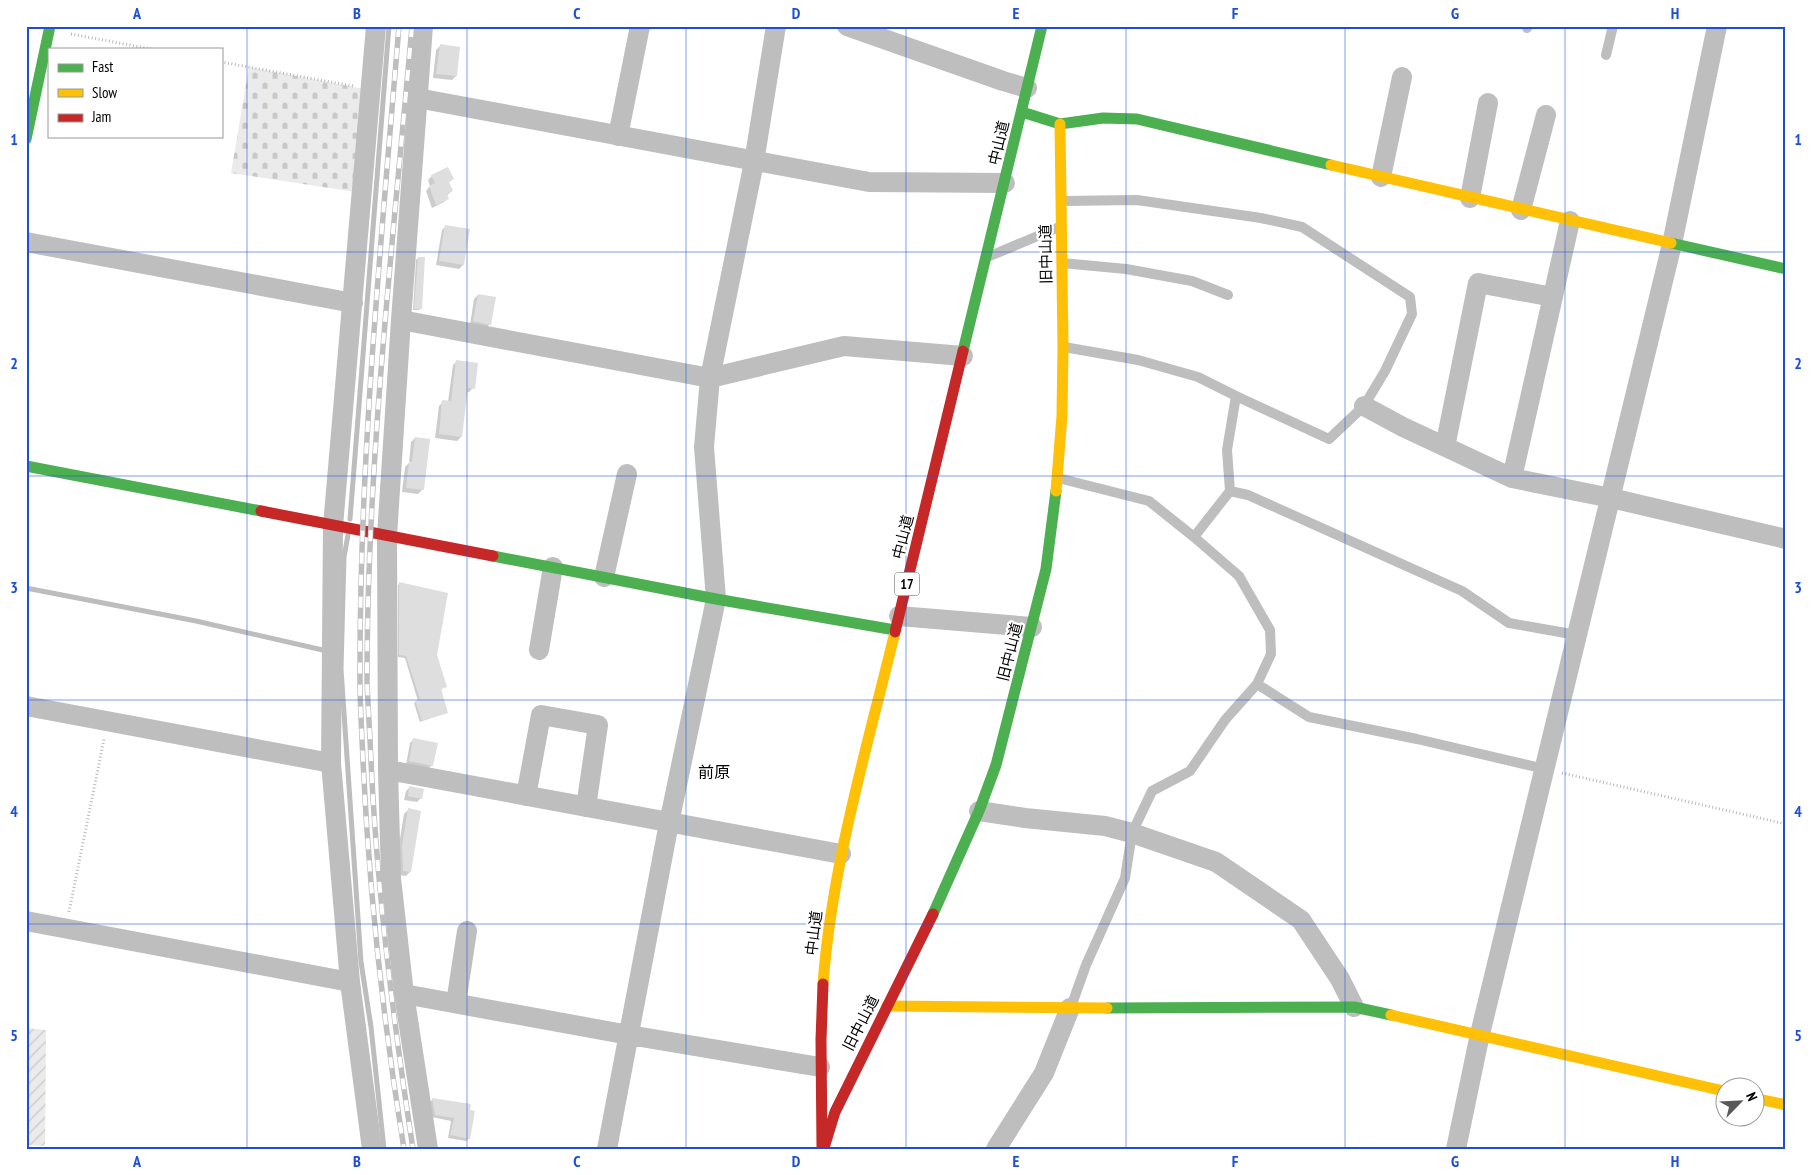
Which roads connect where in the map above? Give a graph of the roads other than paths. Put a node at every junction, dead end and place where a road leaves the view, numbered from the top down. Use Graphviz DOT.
graph roads {
  1 [pos="376,26"];
  2 [pos="423,26"];
  3 [pos="640,26"];
  4 [pos="776,26"];
  5 [pos="847,26"];
  6 [pos="1042,26"];
  7 [pos="1613,26"];
  8 [pos="1717,26"];
  9 [pos="50,28"];
  10 [pos="1606,55"];
  11 [pos="1402,77"];
  12 [pos="1027,88"];
  13 [pos="418,98"];
  14 [pos="1488,103"];
  15 [pos="1022,112"];
  16 [pos="1546,115"];
  17 [pos="1060,124"];
  18 [pos="618,136"];
  19 [pos="26,139"];
  20 [pos="754,162"];
  21 [pos="1381,177"];
  22 [pos="1005,183"];
  23 [pos="1470,198"];
  24 [pos="1060,201"];
  25 [pos="1521,210"];
  26 [pos="1570,221"];
  27 [pos="1060,226"];
  28 [pos="26,242"];
  29 [pos="1672,244"];
  30 [pos="986,258"];
  31 [pos="1061,263"];
  32 [pos="1786,269"];
  33 [pos="1228,295"];
  34 [pos="1553,297"];
  35 [pos="353,303"];
  36 [pos="401,320"];
  37 [pos="1063,347"];
  38 [pos="963,356"];
  39 [pos="710,378"];
  40 [pos="1236,396"];
  41 [pos="1364,406"];
  42 [pos="1444,447"];
  43 [pos="26,466"];
  44 [pos="627,474"];
  45 [pos="1058,478"];
  46 [pos="1512,478"];
  47 [pos="1230,491"];
  48 [pos="1611,498"];
  49 [pos="333,526"];
  50 [pos="387,536"];
  51 [pos="1194,537"];
  52 [pos="1786,539"];
  53 [pos="553,567"];
  54 [pos="604,577"];
  55 [pos="716,599"];
  56 [pos="897,623"];
  57 [pos="1032,627"];
  58 [pos="1577,635"];
  59 [pos="539,650"];
  60 [pos="1257,684"];
  61 [pos="26,706"];
  62 [pos="330,763"];
  63 [pos="1545,769"];
  64 [pos="388,770"];
  65 [pos="526,796"];
  66 [pos="586,807"];
  67 [pos="979,811"];
  68 [pos="669,823"];
  69 [pos="1132,833"];
  70 [pos="841,854"];
  71 [pos="26,920"];
  72 [pos="468,931"];
  73 [pos="350,982"];
  74 [pos="404,994"];
  75 [pos="456,1003"];
  76 [pos="887,1006"];
  77 [pos="1354,1007"];
  78 [pos="1070,1008"];
  79 [pos="1480,1034"];
  80 [pos="629,1035"];
  81 [pos="820,1067"];
  82 [pos="1714,1089"];
  83 [pos="1764,1100"];
  84 [pos="1786,1105"];
  85 [pos="372,1149"];
  86 [pos="428,1149"];
  87 [pos="607,1149"];
  88 [pos="823,1149"];
  89 [pos="996,1149"];
  90 [pos="1456,1149"];
  1 -- 35 [label="street"];
  2 -- 13 [label="street"];
  3 -- 18 [label="street"];
  4 -- 20 [label="street"];
  5 -- 12 [label="street"];
  6 -- 12 [label="main road, 中山道 / 17"];
  7 -- 10 [label="lane"];
  8 -- 29 [label="street"];
  9 -- 19 [label="main road"];
  11 -- 21 [label="street"];
  12 -- 15 [label="main road, 中山道 / 17"];
  13 -- 18 [label="street"];
  13 -- 36 [label="street"];
  14 -- 23 [label="street"];
  15 -- 17 [label="main road"];
  15 -- 22 [label="main road, 中山道 / 17"];
  16 -- 25 [label="street"];
  17 -- 21 [label="main road"];
  17 -- 24 [label="main road, 旧中山道"];
  18 -- 20 [label="street"];
  20 -- 22 [label="street"];
  20 -- 39 [label="street"];
  21 -- 23 [label="main road"];
  22 -- 30 [label="main road, 中山道 / 17"];
  23 -- 25 [label="main road"];
  24 -- 27 [label="main road, 旧中山道"];
  24 -- 41 [label="lane"];
  25 -- 26 [label="main road"];
  26 -- 29 [label="main road"];
  26 -- 34 [label="street"];
  27 -- 30 [label="lane"];
  27 -- 31 [label="main road, 旧中山道"];
  28 -- 35 [label="street"];
  29 -- 32 [label="main road"];
  29 -- 48 [label="street"];
  30 -- 38 [label="main road, 中山道 / 17"];
  31 -- 33 [label="lane"];
  31 -- 37 [label="main road, 旧中山道"];
  34 -- 42 [label="street"];
  34 -- 46 [label="street"];
  35 -- 49 [label="street"];
  36 -- 39 [label="street"];
  36 -- 50 [label="street"];
  37 -- 40 [label="lane"];
  37 -- 45 [label="main road, 旧中山道"];
  38 -- 39 [label="street"];
  38 -- 56 [label="main road, 中山道 / 17"];
  39 -- 55 [label="street"];
  40 -- 41 [label="lane"];
  40 -- 47 [label="lane"];
  41 -- 42 [label="street"];
  42 -- 46 [label="street"];
  43 -- 49 [label="main road"];
  44 -- 54 [label="street"];
  45 -- 51 [label="lane"];
  45 -- 57 [label="main road, 旧中山道"];
  46 -- 48 [label="street"];
  47 -- 51 [label="lane"];
  47 -- 58 [label="lane"];
  48 -- 52 [label="street"];
  48 -- 58 [label="street"];
  49 -- 50 [label="main road"];
  49 -- 62 [label="street"];
  50 -- 53 [label="main road"];
  50 -- 64 [label="street"];
  51 -- 60 [label="lane"];
  53 -- 54 [label="main road"];
  53 -- 59 [label="street"];
  54 -- 55 [label="main road"];
  55 -- 56 [label="main road"];
  55 -- 68 [label="street"];
  56 -- 57 [label="street"];
  56 -- 70 [label="main road, 中山道 / 17"];
  57 -- 67 [label="main road, 旧中山道"];
  58 -- 63 [label="street"];
  60 -- 63 [label="lane"];
  60 -- 69 [label="lane"];
  61 -- 62 [label="street"];
  62 -- 73 [label="street"];
  63 -- 79 [label="street"];
  64 -- 65 [label="street"];
  64 -- 74 [label="street"];
  65 -- 66 [label="street"];
  65 -- 66 [label="street"];
  66 -- 68 [label="street"];
  67 -- 69 [label="street"];
  67 -- 76 [label="main road, 旧中山道"];
  68 -- 70 [label="street"];
  68 -- 80 [label="street"];
  69 -- 77 [label="street"];
  69 -- 78 [label="lane"];
  70 -- 81 [label="main road, 中山道 / 17"];
  71 -- 73 [label="street"];
  72 -- 75 [label="street"];
  73 -- 85 [label="street"];
  74 -- 75 [label="street"];
  74 -- 86 [label="street"];
  75 -- 80 [label="street"];
  76 -- 78 [label="main road"];
  76 -- 88 [label="main road, 旧中山道"];
  77 -- 78 [label="main road"];
  77 -- 79 [label="main road"];
  78 -- 89 [label="street"];
  79 -- 82 [label="main road"];
  79 -- 90 [label="street"];
  80 -- 81 [label="street"];
  80 -- 87 [label="street"];
  81 -- 88 [label="main road, 中山道 / 17"];
  83 -- 84 [label="main road"];
}
